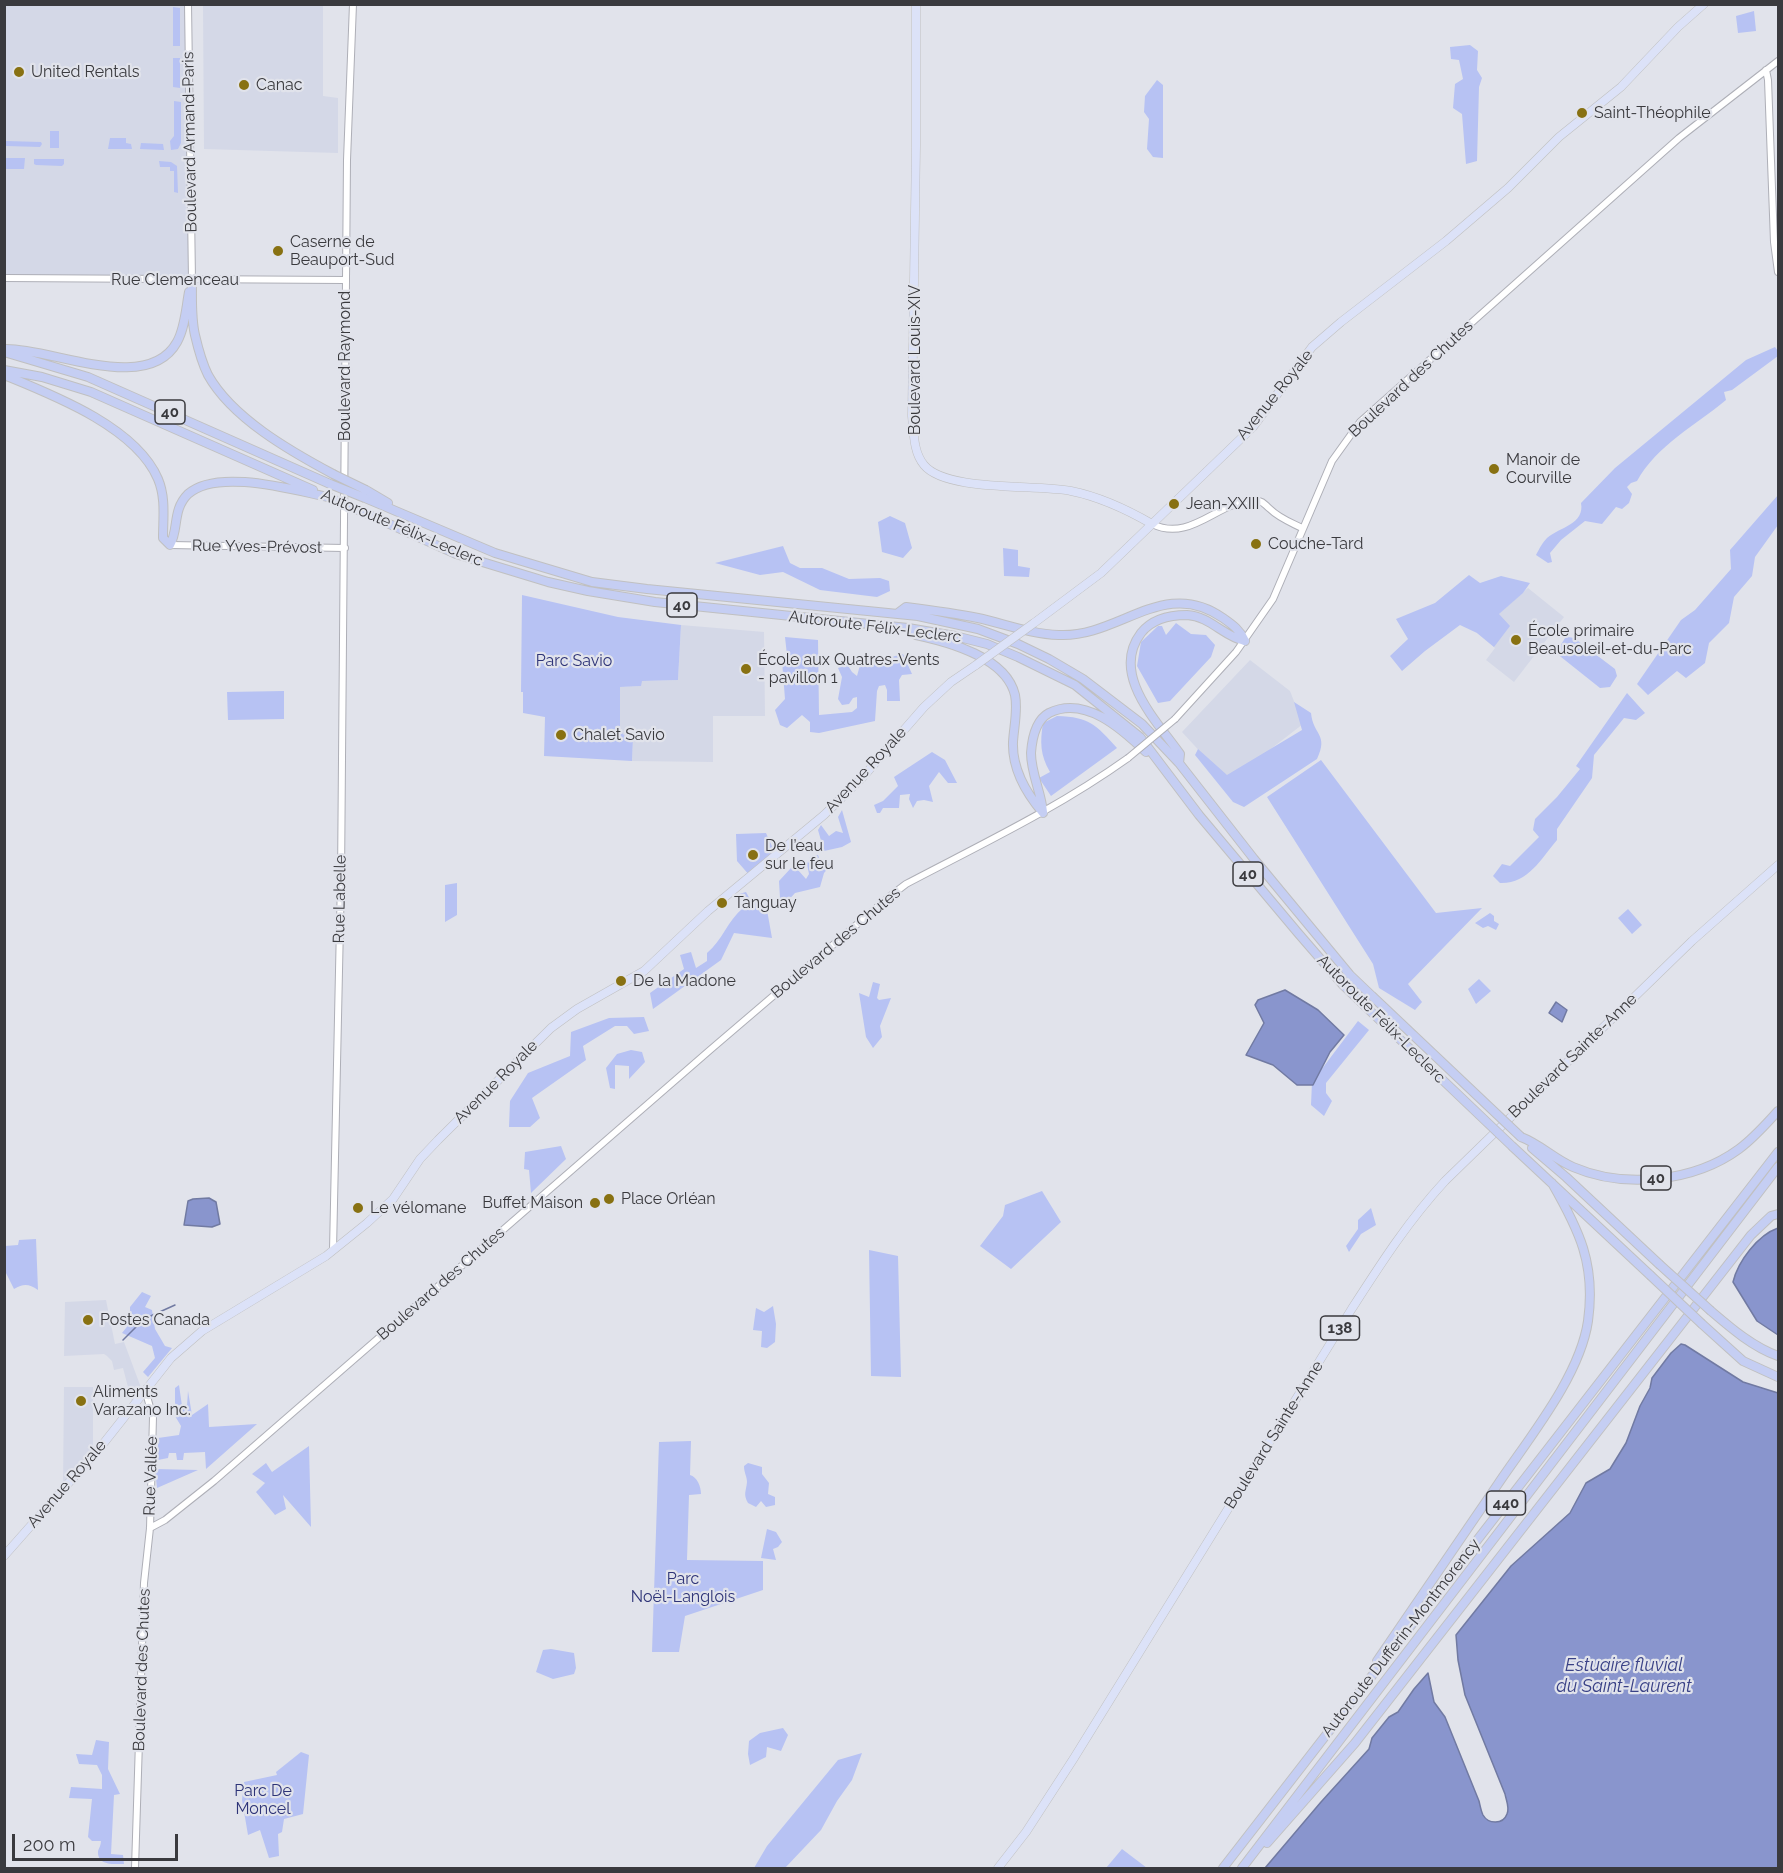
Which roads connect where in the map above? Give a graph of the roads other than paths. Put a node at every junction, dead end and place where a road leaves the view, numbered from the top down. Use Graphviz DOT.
graph roads {
  1 [pos="188,4"];
  2 [pos="353,4"];
  3 [pos="916,4"];
  4 [pos="1704,4"];
  5 [pos="1779,61"];
  6 [pos="1766,70"];
  7 [pos="1779,272"];
  8 [pos="4,278"];
  9 [pos="192,280"];
  10 [pos="345,280"];
  11 [pos="4,350"];
  12 [pos="4,372"];
  13 [pos="365,494"];
  14 [pos="328,497"];
  15 [pos="1152,524"];
  16 [pos="1302,528"];
  17 [pos="170,545"];
  18 [pos="345,548"];
  19 [pos="898,613"];
  20 [pos="908,628"];
  21 [pos="1245,641"];
  22 [pos="1179,763"];
  23 [pos="1168,774"];
  24 [pos="1043,813"];
  25 [pos="1779,865"];
  26 [pos="1779,1111"];
  27 [pos="1521,1137"];
  28 [pos="1779,1152"];
  29 [pos="1779,1167"];
  30 [pos="1552,1183"];
  31 [pos="1779,1214"];
  32 [pos="333,1250"];
  33 [pos="1779,1356"];
  34 [pos="1779,1377"];
  35 [pos="146,1390"];
  36 [pos="150,1528"];
  37 [pos="4,1556"];
  38 [pos="1330,1730"];
  39 [pos="135,1869"];
  40 [pos="998,1869"];
  41 [pos="1223,1869"];
  42 [pos="1243,1869"];
  1 -- 9 [label="street, Boulevard Armand-Paris"];
  2 -- 10 [label="street, Boulevard Raymond"];
  3 -- 15 [label="main road, Boulevard Louis-XIV"];
  4 -- 15 [label="main road, Avenue Royale"];
  5 -- 6 [label="street, Boulevard des Chutes"];
  6 -- 7 [label="street"];
  6 -- 16 [label="street, Boulevard des Chutes"];
  8 -- 9 [label="street, Rue Clemenceau"];
  9 -- 10 [label="street, Rue Clemenceau"];
  9 -- 11 [label="highway"];
  9 -- 13 [label="highway, bridge"];
  10 -- 18 [label="street, Boulevard Raymond"];
  11 -- 13 [label="highway, Autoroute Félix-Leclerc / 40, bridge"];
  12 -- 14 [label="highway, Autoroute Félix-Leclerc / 40"];
  12 -- 17 [label="highway"];
  13 -- 19 [label="highway, Autoroute Félix-Leclerc / 40"];
  14 -- 17 [label="highway"];
  14 -- 20 [label="highway, Autoroute Félix-Leclerc / 40, bridge"];
  15 -- 16 [label="street, Boulevard Louis-XIV"];
  15 -- 32 [label="main road, Avenue Royale, bridge"];
  16 -- 21 [label="street, Boulevard des Chutes"];
  17 -- 18 [label="street, Rue Yves-Prévost"];
  18 -- 32 [label="street, Rue Labelle"];
  19 -- 21 [label="highway"];
  19 -- 22 [label="highway, Autoroute Félix-Leclerc / 40"];
  20 -- 23 [label="highway, Autoroute Félix-Leclerc / 40"];
  20 -- 24 [label="highway"];
  21 -- 22 [label="highway"];
  21 -- 24 [label="street, Boulevard des Chutes, bridge"];
  22 -- 27 [label="highway, Autoroute Félix-Leclerc / 40, bridge"];
  23 -- 24 [label="highway"];
  23 -- 30 [label="highway, Autoroute Félix-Leclerc / 40, bridge"];
  24 -- 36 [label="street, Boulevard des Chutes"];
  25 -- 40 [label="main road, Boulevard Sainte-Anne / 138"];
  26 -- 27 [label="highway, 40"];
  27 -- 33 [label="highway, bridge"];
  28 -- 38 [label="highway, Autoroute Dufferin-Montmorency / 440"];
  29 -- 42 [label="highway, Autoroute Dufferin-Montmorency / 440"];
  30 -- 34 [label="highway, Autoroute Félix-Leclerc / 40, bridge"];
  30 -- 38 [label="highway"];
  31 -- 42 [label="highway"];
  32 -- 35 [label="main road, Avenue Royale"];
  35 -- 36 [label="street, Rue Vallée"];
  35 -- 37 [label="main road, Avenue Royale"];
  36 -- 39 [label="street, Boulevard des Chutes"];
  38 -- 41 [label="highway, Autoroute Dufferin-Montmorency / 440"];
}
